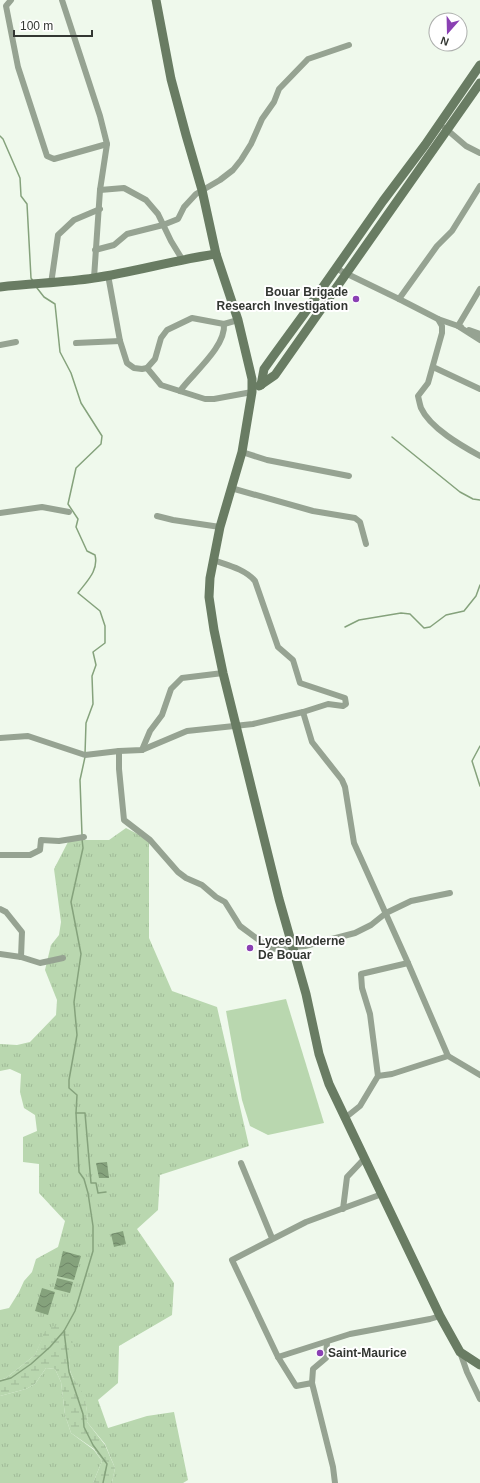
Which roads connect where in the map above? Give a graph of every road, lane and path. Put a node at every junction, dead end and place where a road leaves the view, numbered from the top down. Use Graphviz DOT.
graph roads {
  1 [pos="11,0"];
  2 [pos="62,0"];
  3 [pos="156,0"];
  4 [pos="6,3"];
  5 [pos="348,45"];
  6 [pos="480,65"];
  7 [pos="470,79"];
  8 [pos="479,84"];
  9 [pos="441,121"];
  10 [pos="447,130"];
  11 [pos="107,144"];
  12 [pos="480,153"];
  13 [pos="480,186"];
  14 [pos="100,190"];
  15 [pos="202,190"];
  16 [pos="100,209"];
  17 [pos="163,225"];
  18 [pos="95,250"];
  19 [pos="216,254"];
  20 [pos="182,259"];
  21 [pos="337,269"];
  22 [pos="348,273"];
  23 [pos="108,275"];
  24 [pos="94,278"];
  25 [pos="51,284"];
  26 [pos="0,287"];
  27 [pos="480,290"];
  28 [pos="399,298"];
  29 [pos="304,314"];
  30 [pos="438,319"];
  31 [pos="238,320"];
  32 [pos="313,321"];
  33 [pos="224,324"];
  34 [pos="458,326"];
  35 [pos="480,334"];
  36 [pos="480,340"];
  37 [pos="120,341"];
  38 [pos="16,342"];
  39 [pos="76,343"];
  40 [pos="0,345"];
  41 [pos="433,367"];
  42 [pos="147,368"];
  43 [pos="261,385"];
  44 [pos="480,389"];
  45 [pos="180,391"];
  46 [pos="252,392"];
  47 [pos="242,452"];
  48 [pos="480,456"];
  49 [pos="349,476"];
  50 [pos="232,488"];
  51 [pos="69,512"];
  52 [pos="0,513"];
  53 [pos="157,516"];
  54 [pos="220,527"];
  55 [pos="366,544"];
  56 [pos="213,560"];
  57 [pos="223,672"];
  58 [pos="302,712"];
  59 [pos="236,726"];
  60 [pos="0,738"];
  61 [pos="142,750"];
  62 [pos="119,751"];
  63 [pos="84,837"];
  64 [pos="0,855"];
  65 [pos="450,893"];
  66 [pos="0,909"];
  67 [pos="386,913"];
  68 [pos="293,948"];
  69 [pos="0,954"];
  70 [pos="21,957"];
  71 [pos="63,958"];
  72 [pos="408,963"];
  73 [pos="448,1056"];
  74 [pos="480,1075"];
  75 [pos="378,1076"];
  76 [pos="345,1118"];
  77 [pos="364,1159"];
  78 [pos="242,1163"];
  79 [pos="382,1194"];
  80 [pos="343,1209"];
  81 [pos="272,1238"];
  82 [pos="440,1316"];
  83 [pos="327,1342"];
  84 [pos="460,1352"];
  85 [pos="278,1357"];
  86 [pos="480,1365"];
  87 [pos="312,1383"];
  88 [pos="480,1399"];
  89 [pos="335,1483"];
  1 -- 4 [label="street"];
  2 -- 11 [label="street"];
  3 -- 15 [label="main road"];
  4 -- 11 [label="street"];
  5 -- 15 [label="street"];
  6 -- 7 [label="main road"];
  7 -- 8 [label="main road"];
  7 -- 9 [label="main road"];
  8 -- 10 [label="main road"];
  9 -- 10 [label="street"];
  9 -- 21 [label="main road"];
  10 -- 12 [label="street"];
  10 -- 22 [label="main road"];
  11 -- 14 [label="street"];
  13 -- 28 [label="street"];
  14 -- 16 [label="street"];
  14 -- 17 [label="street"];
  15 -- 17 [label="street"];
  15 -- 19 [label="main road"];
  16 -- 18 [label="street"];
  16 -- 25 [label="street"];
  17 -- 18 [label="street"];
  17 -- 20 [label="street"];
  18 -- 24 [label="street"];
  19 -- 20 [label="main road"];
  19 -- 31 [label="main road"];
  20 -- 23 [label="main road"];
  21 -- 22 [label="street"];
  21 -- 29 [label="main road"];
  22 -- 28 [label="street"];
  22 -- 32 [label="main road"];
  23 -- 24 [label="main road"];
  23 -- 37 [label="street"];
  24 -- 25 [label="main road"];
  25 -- 26 [label="main road"];
  27 -- 34 [label="street"];
  28 -- 30 [label="street"];
  29 -- 32 [label="main road"];
  29 -- 43 [label="main road"];
  30 -- 34 [label="street"];
  30 -- 41 [label="street"];
  31 -- 33 [label="street"];
  31 -- 46 [label="main road"];
  32 -- 43 [label="main road"];
  33 -- 42 [label="street"];
  33 -- 45 [label="street"];
  34 -- 35 [label="street"];
  34 -- 36 [label="street"];
  37 -- 39 [label="street"];
  37 -- 42 [label="street"];
  38 -- 40 [label="street"];
  41 -- 44 [label="street"];
  41 -- 48 [label="street"];
  42 -- 45 [label="street"];
  43 -- 46 [label="main road"];
  45 -- 46 [label="street"];
  46 -- 47 [label="main road"];
  47 -- 49 [label="street"];
  47 -- 50 [label="main road"];
  50 -- 54 [label="main road"];
  50 -- 55 [label="street"];
  51 -- 52 [label="street"];
  53 -- 54 [label="street"];
  54 -- 56 [label="main road"];
  56 -- 57 [label="main road"];
  56 -- 58 [label="street"];
  57 -- 59 [label="main road"];
  57 -- 61 [label="street"];
  58 -- 59 [label="street"];
  58 -- 67 [label="street"];
  59 -- 61 [label="street"];
  59 -- 68 [label="main road"];
  60 -- 62 [label="street"];
  61 -- 62 [label="street"];
  62 -- 68 [label="street"];
  63 -- 64 [label="street"];
  65 -- 67 [label="street"];
  66 -- 70 [label="street"];
  67 -- 68 [label="street"];
  67 -- 72 [label="street"];
  68 -- 76 [label="main road"];
  69 -- 70 [label="street"];
  70 -- 71 [label="street"];
  72 -- 73 [label="street"];
  72 -- 75 [label="street"];
  73 -- 74 [label="street"];
  73 -- 75 [label="street"];
  75 -- 76 [label="street"];
  76 -- 77 [label="main road"];
  77 -- 79 [label="main road"];
  77 -- 80 [label="street"];
  78 -- 81 [label="street"];
  79 -- 80 [label="street"];
  79 -- 82 [label="main road"];
  80 -- 81 [label="street"];
  81 -- 85 [label="street"];
  82 -- 83 [label="street"];
  82 -- 84 [label="main road"];
  83 -- 85 [label="street"];
  83 -- 87 [label="street"];
  84 -- 86 [label="main road"];
  84 -- 88 [label="street"];
  85 -- 87 [label="street"];
  87 -- 89 [label="street"];
}
